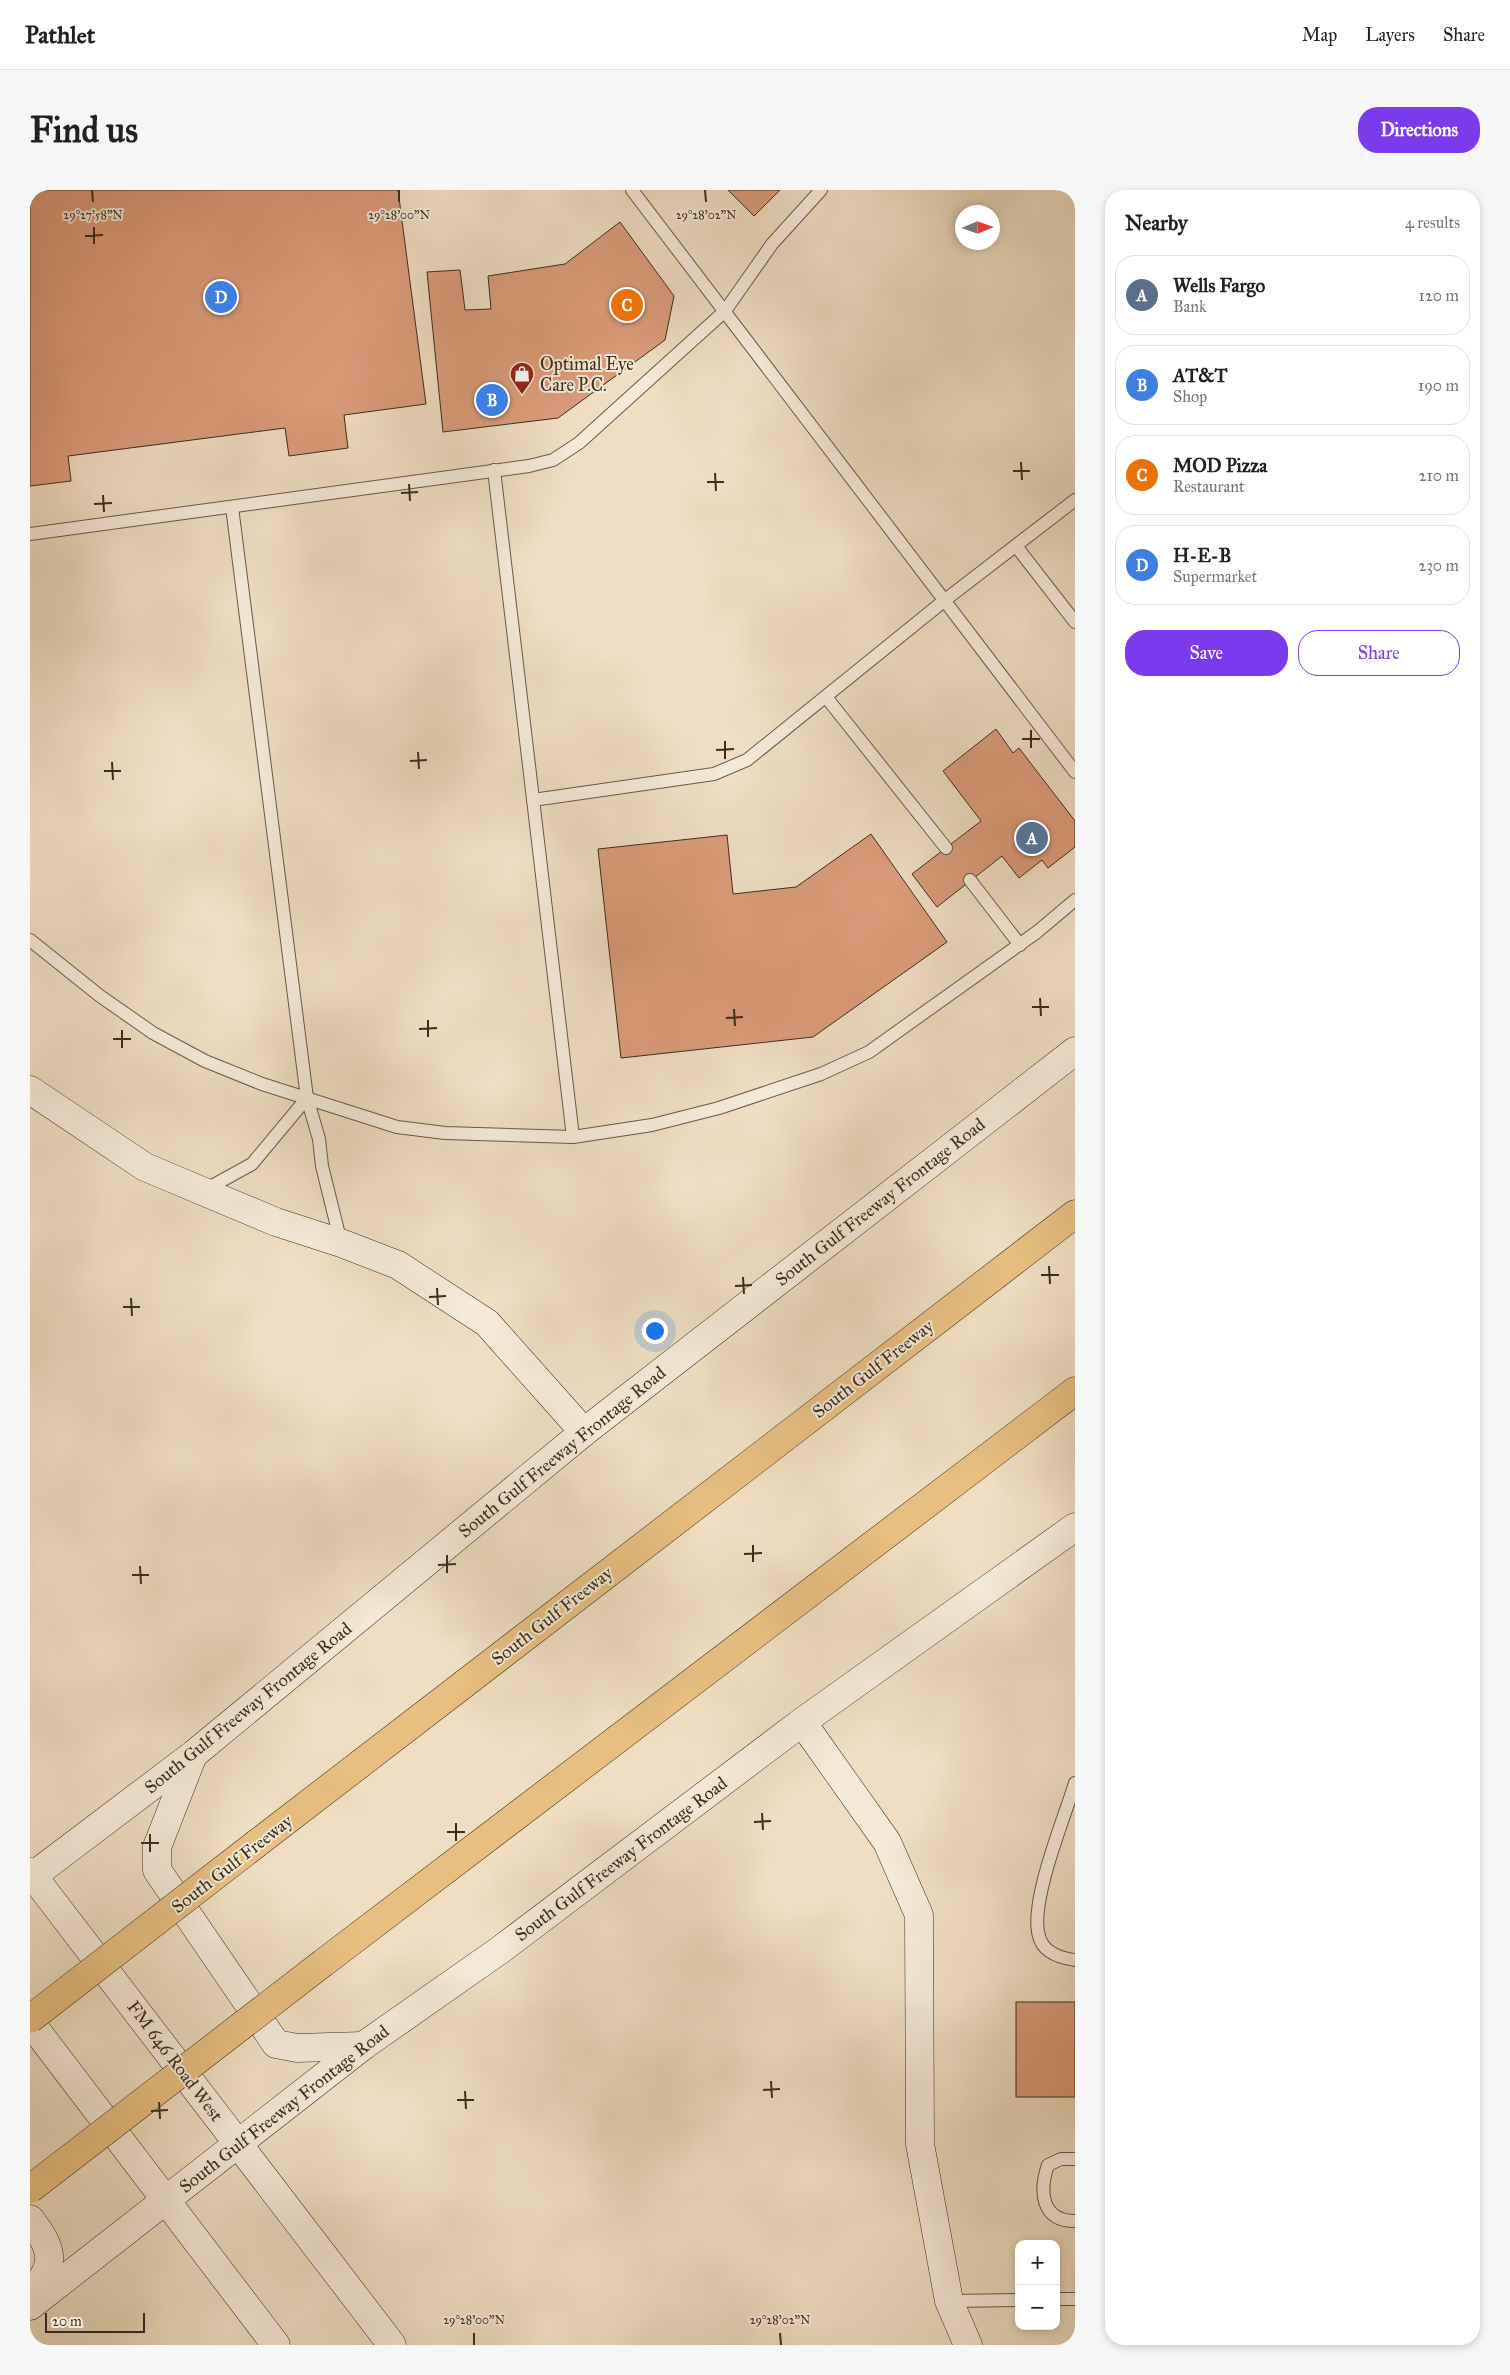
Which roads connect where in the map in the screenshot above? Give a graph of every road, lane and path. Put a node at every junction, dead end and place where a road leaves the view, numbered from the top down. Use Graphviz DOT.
graph roads {
  1 [pos="632,190"];
  2 [pos="821,190"];
  3 [pos="726,310"];
  4 [pos="494,470"];
  5 [pos="1075,500"];
  6 [pos="232,507"];
  7 [pos="30,534"];
  8 [pos="1016,546"];
  9 [pos="945,600"];
  10 [pos="1075,622"];
  11 [pos="826,697"];
  12 [pos="1075,772"];
  13 [pos="533,800"];
  14 [pos="946,848"];
  15 [pos="970,880"];
  16 [pos="1075,900"];
  17 [pos="30,940"];
  18 [pos="1020,945"];
  19 [pos="1075,1051"];
  20 [pos="30,1090"];
  21 [pos="307,1098"];
  22 [pos="573,1137"];
  23 [pos="194,1188"];
  24 [pos="1075,1214"];
  25 [pos="341,1243"];
  26 [pos="1075,1391"];
  27 [pos="584,1432"];
  28 [pos="1075,1527"];
  29 [pos="802,1722"];
  30 [pos="194,1754"];
  31 [pos="1075,1783"];
  32 [pos="31,1875"];
  33 [pos="1075,1960"];
  34 [pos="30,2021"];
  35 [pos="363,2046"];
  36 [pos="238,2144"];
  37 [pos="1075,2159"];
  38 [pos="30,2190"];
  39 [pos="166,2201"];
  40 [pos="30,2219"];
  41 [pos="1075,2221"];
  42 [pos="30,2293"];
  43 [pos="1075,2299"];
  44 [pos="1015,2300"];
  45 [pos="1060,2300"];
  46 [pos="949,2301"];
  47 [pos="30,2306"];
  48 [pos="276,2345"];
  49 [pos="392,2345"];
  50 [pos="968,2345"];
  1 -- 3 [label="lane"];
  2 -- 3 [label="lane"];
  3 -- 4 [label="lane"];
  3 -- 9 [label="lane"];
  4 -- 6 [label="lane"];
  4 -- 13 [label="lane"];
  5 -- 8 [label="lane"];
  6 -- 7 [label="lane"];
  6 -- 21 [label="lane"];
  8 -- 9 [label="lane"];
  8 -- 10 [label="lane"];
  9 -- 11 [label="lane"];
  9 -- 12 [label="lane"];
  11 -- 13 [label="lane"];
  11 -- 14 [label="lane"];
  13 -- 22 [label="lane"];
  15 -- 18 [label="lane"];
  16 -- 18 [label="lane"];
  17 -- 21 [label="lane"];
  18 -- 22 [label="lane"];
  19 -- 27 [label="main road, South Gulf Freeway Frontage Road"];
  20 -- 23 [label="main road"];
  21 -- 22 [label="lane"];
  21 -- 23 [label="lane"];
  21 -- 25 [label="lane"];
  23 -- 25 [label="main road"];
  24 -- 34 [label="highway, South Gulf Freeway, bridge"];
  25 -- 27 [label="main road"];
  26 -- 38 [label="highway, bridge"];
  27 -- 30 [label="main road, South Gulf Freeway Frontage Road"];
  28 -- 29 [label="main road, South Gulf Freeway Frontage Road"];
  29 -- 35 [label="main road, South Gulf Freeway Frontage Road"];
  29 -- 46 [label="main road"];
  30 -- 32 [label="main road, South Gulf Freeway Frontage Road"];
  30 -- 35 [label="main road"];
  31 -- 33 [label="lane"];
  32 -- 36 [label="main road, FM 646 Road West"];
  34 -- 39 [label="main road"];
  35 -- 36 [label="main road, South Gulf Freeway Frontage Road"];
  36 -- 39 [label="main road, South Gulf Freeway Frontage Road"];
  36 -- 49 [label="main road, FM 646 Road West"];
  37 -- 41 [label="lane"];
  39 -- 47 [label="main road, South Gulf Freeway Frontage Road"];
  39 -- 48 [label="main road"];
  40 -- 42 [label="main road"];
  43 -- 45 [label="lane"];
  44 -- 46 [label="lane"];
  46 -- 50 [label="main road"];
}
